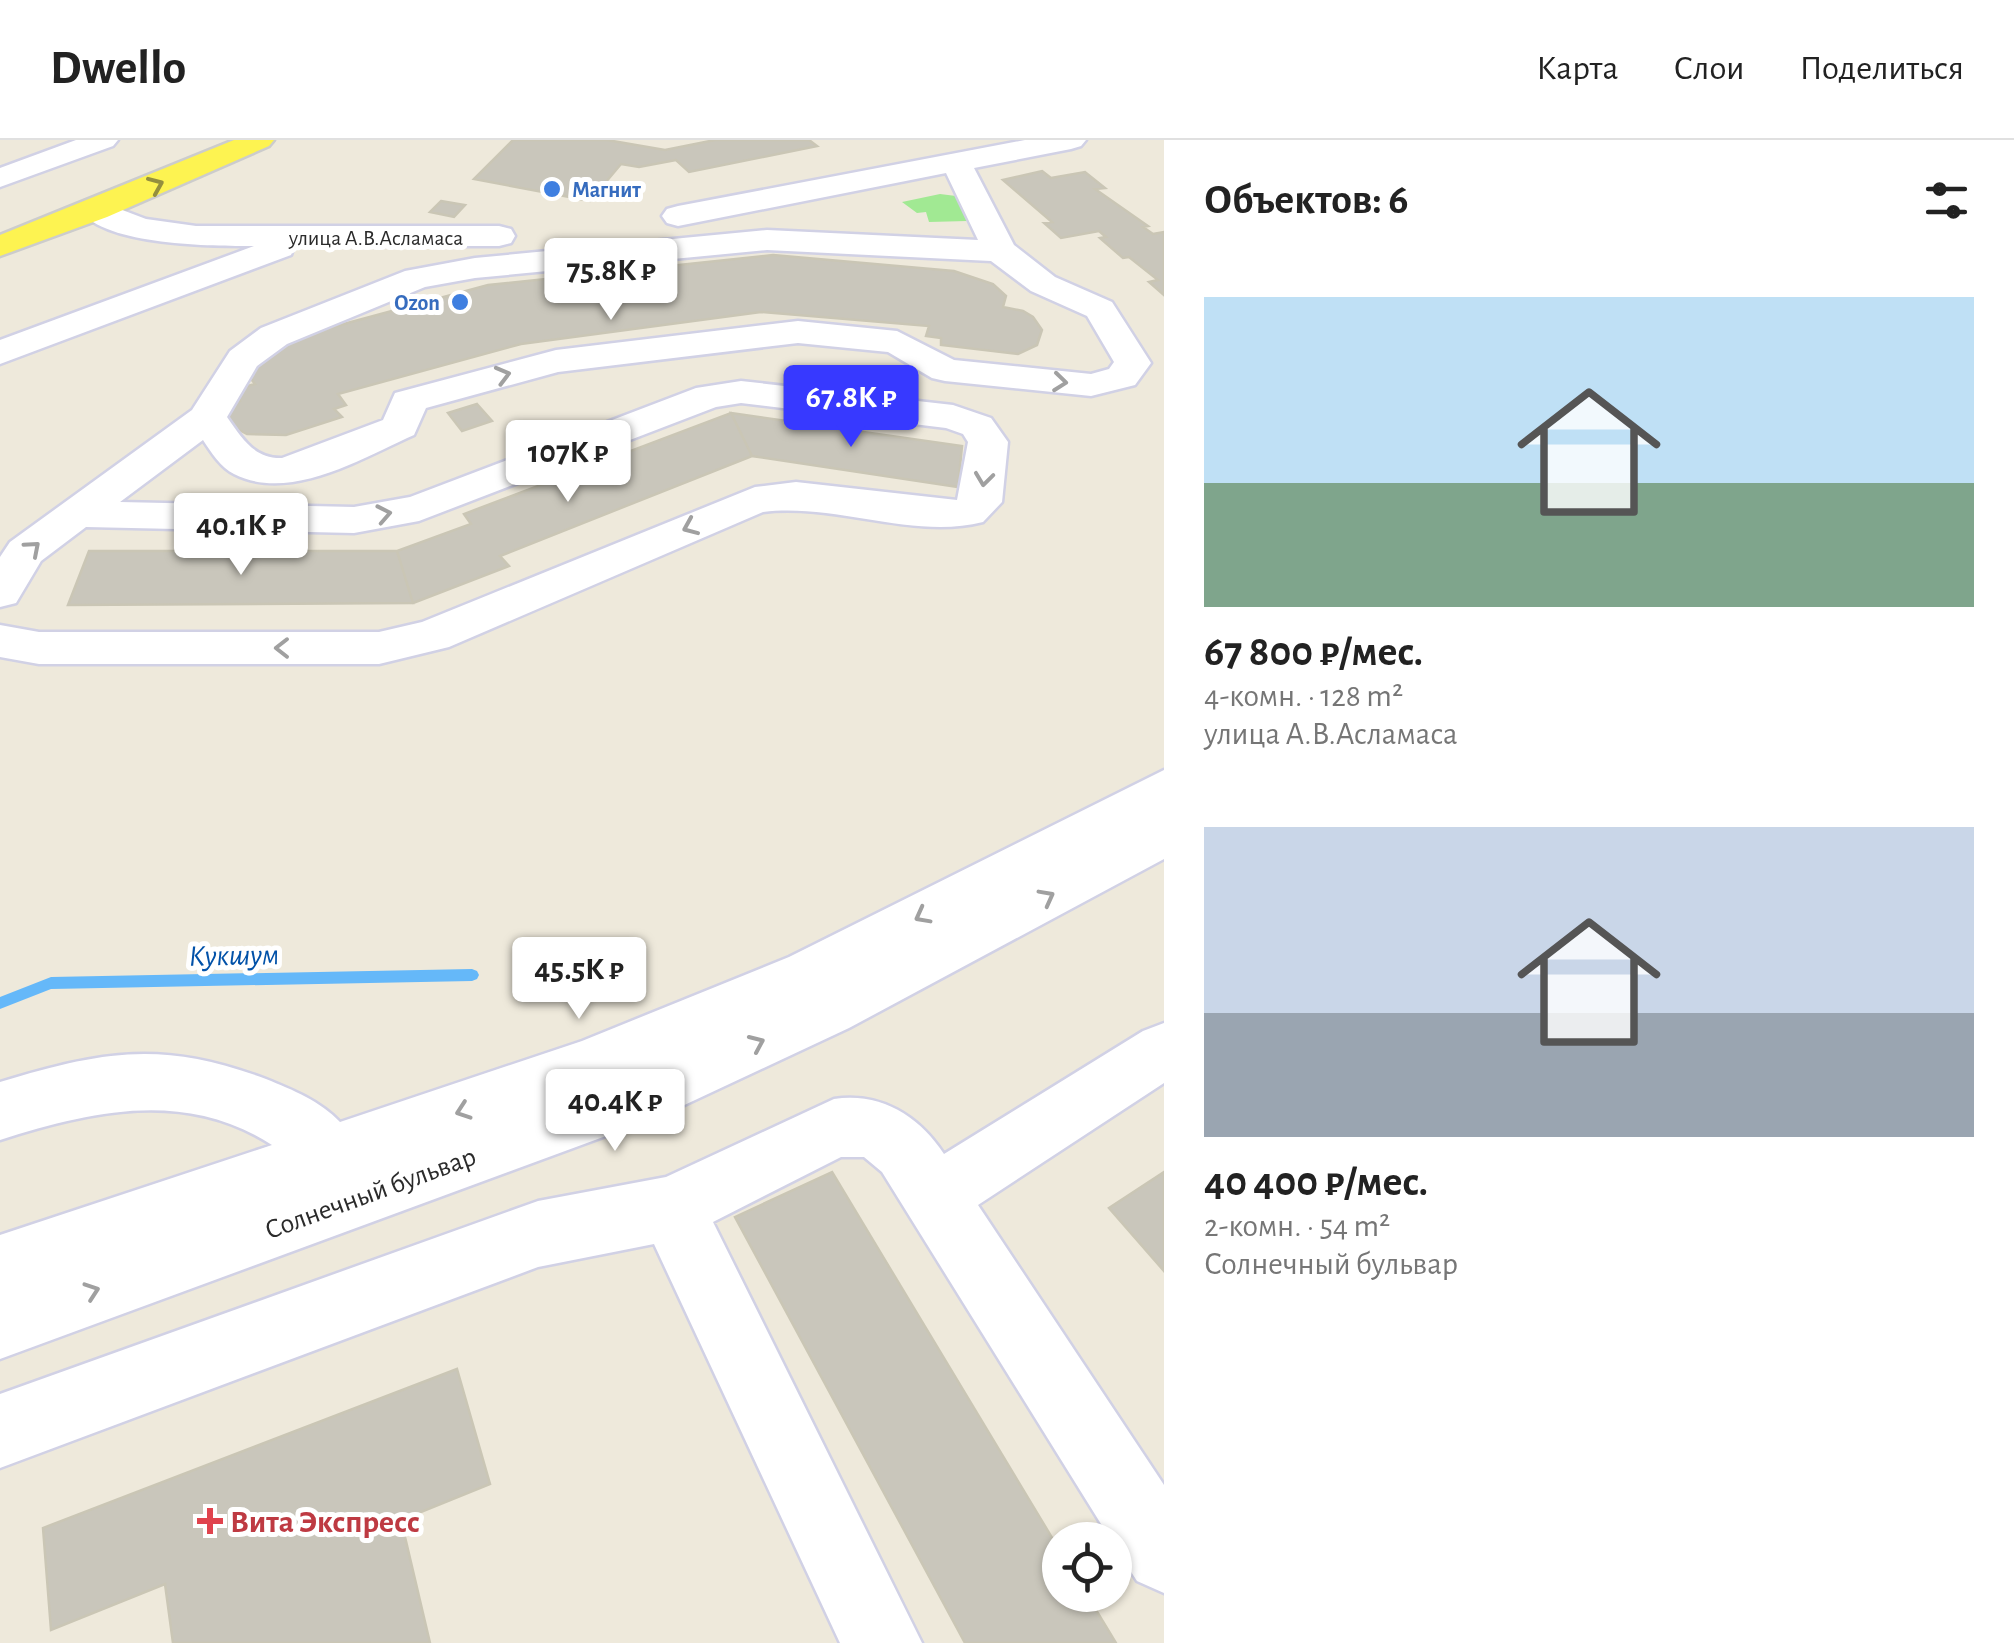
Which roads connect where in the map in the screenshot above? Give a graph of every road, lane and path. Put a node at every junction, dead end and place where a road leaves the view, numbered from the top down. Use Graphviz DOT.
graph roads {
  1 [pos="103,140"];
  2 [pos="187,140"];
  3 [pos="259,140"];
  4 [pos="1062,141"];
  5 [pos="880,143"];
  6 [pos="910,172"];
  7 [pos="960,174"];
  8 [pos="0,178"];
  9 [pos="687,181"];
  10 [pos="18,207"];
  11 [pos="96,210"];
  12 [pos="716,210"];
  13 [pos="826,214"];
  14 [pos="299,238"];
  15 [pos="388,238"];
  16 [pos="0,246"];
  17 [pos="1006,257"];
  18 [pos="417,278"];
  19 [pos="1145,346"];
  20 [pos="0,353"];
  21 [pos="207,418"];
  22 [pos="77,514"];
  23 [pos="0,592"];
  24 [pos="0,642"];
  25 [pos="1164,790"];
  26 [pos="1164,834"];
  27 [pos="1164,1050"];
  28 [pos="0,1111"];
  29 [pos="338,1179"];
  30 [pos="934,1196"];
  31 [pos="670,1208"];
  32 [pos="0,1269"];
  33 [pos="0,1324"];
  34 [pos="0,1431"];
  35 [pos="1164,1554"];
  36 [pos="882,1643"];
  1 -- 8 [label="street"];
  2 -- 10 [label="main road"];
  11 -- 3 [label="main road, one-way"];
  4 -- 7 [label="street, улица А.В.Асламаса"];
  5 -- 6 [label="street"];
  6 -- 7 [label="street, улица А.В.Асламаса"];
  6 -- 12 [label="street, улица А.В.Асламаса"];
  7 -- 13 [label="street"];
  7 -- 17 [label="street"];
  9 -- 12 [label="street"];
  11 -- 14 [label="street, улица А.В.Асламаса"];
  11 -- 16 [label="main road"];
  12 -- 15 [label="street, улица А.В.Асламаса"];
  14 -- 15 [label="street, улица А.В.Асламаса"];
  14 -- 20 [label="street"];
  15 -- 18 [label="street"];
  17 -- 18 [label="street"];
  17 -- 19 [label="street"];
  18 -- 21 [label="street"];
  21 -- 19 [label="street, one-way"];
  21 -- 22 [label="street"];
  23 -- 22 [label="street, one-way"];
  22 -- 24 [label="street, one-way"];
  25 -- 29 [label="street, Солнечный бульвар, one-way"];
  29 -- 26 [label="street, Солнечный бульвар, one-way"];
  27 -- 30 [label="street"];
  28 -- 29 [label="street"];
  29 -- 32 [label="street, Солнечный бульвар"];
  33 -- 29 [label="street, Солнечный бульвар, one-way"];
  30 -- 31 [label="street"];
  30 -- 35 [label="street"];
  31 -- 34 [label="street"];
  31 -- 36 [label="street"];
}
